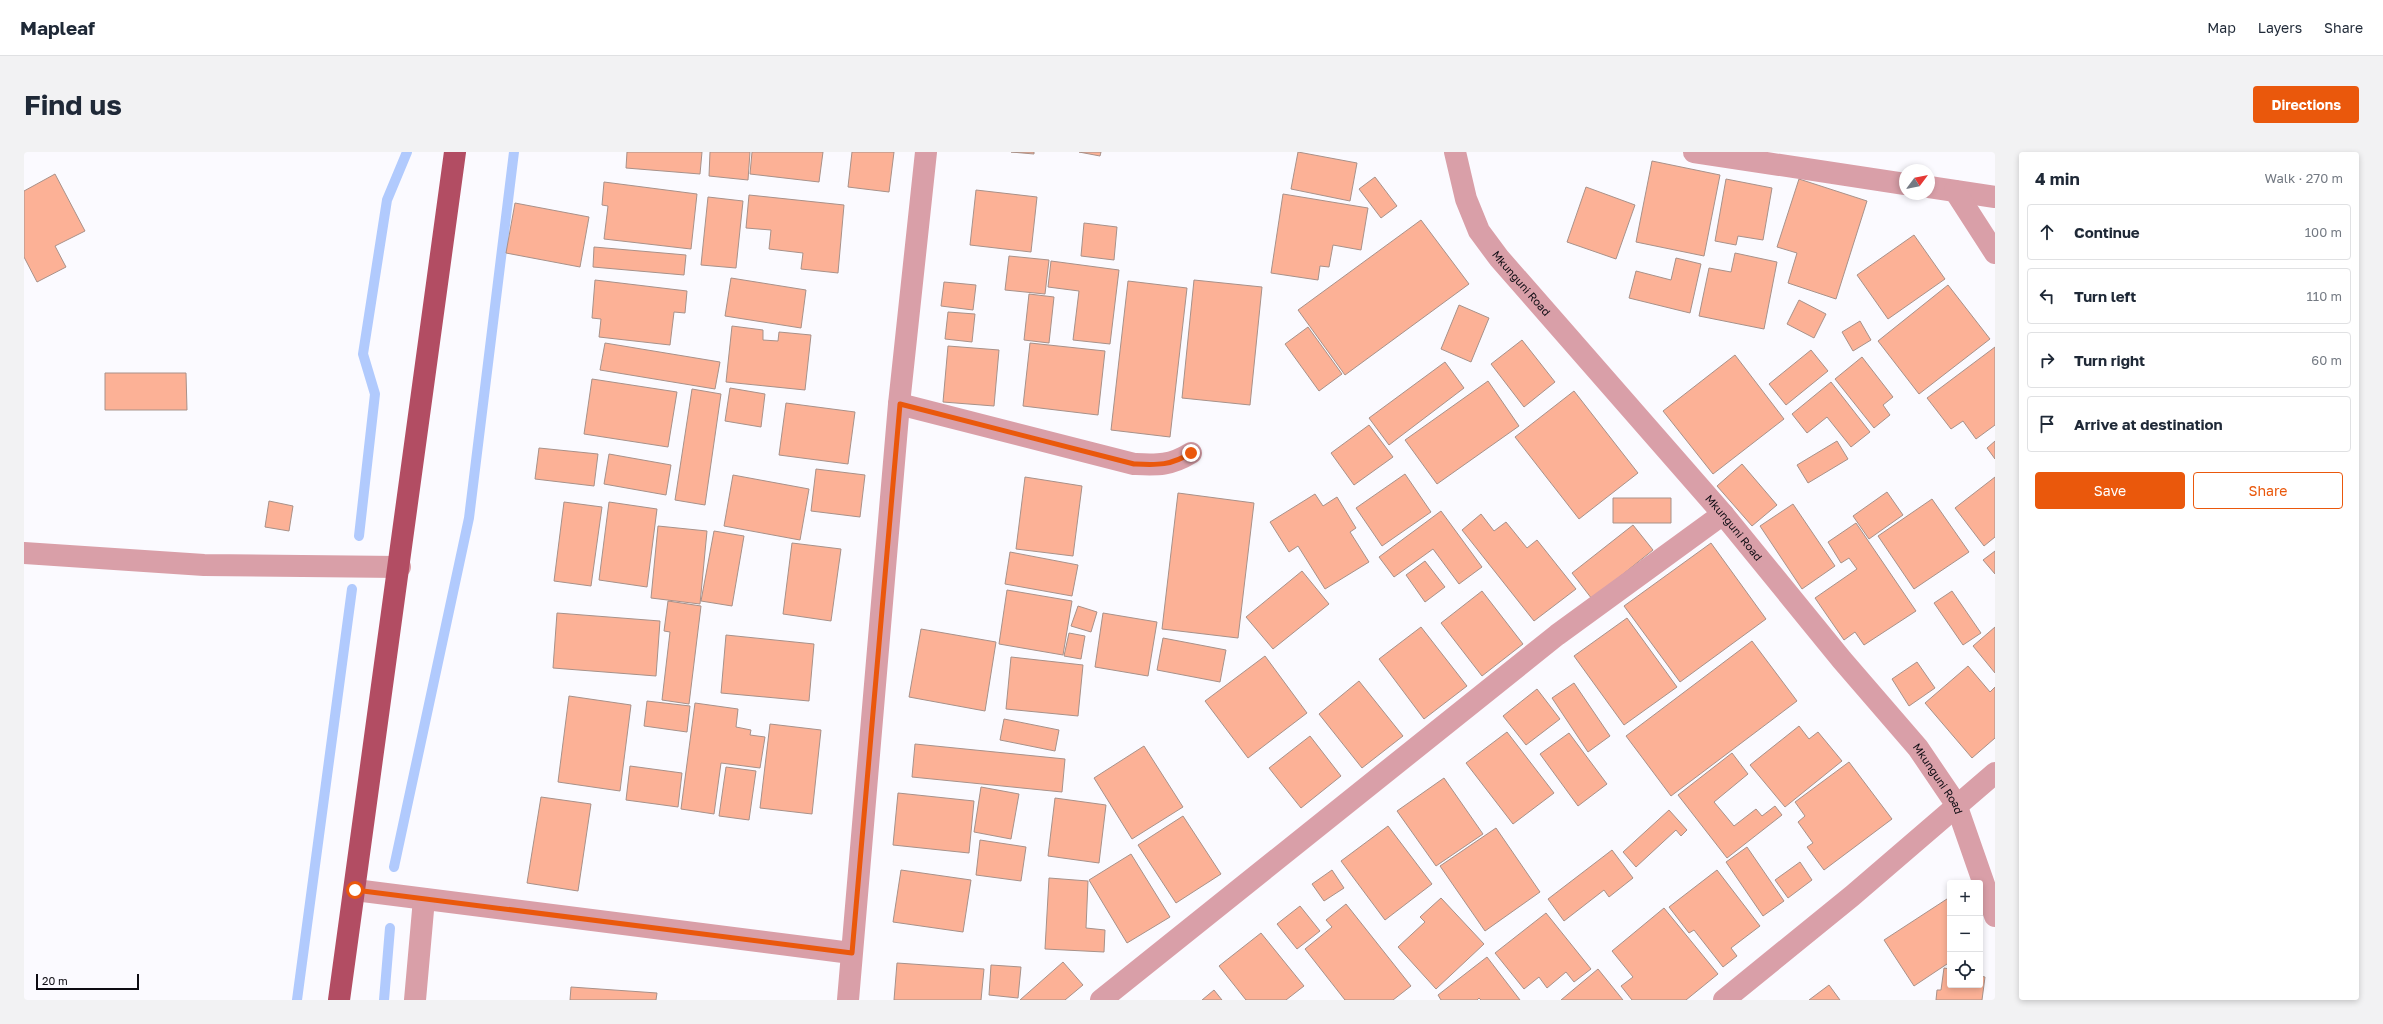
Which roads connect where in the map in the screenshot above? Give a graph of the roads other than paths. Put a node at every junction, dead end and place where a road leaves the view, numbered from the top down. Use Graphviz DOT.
graph roads {
  1 [pos="455,152"];
  2 [pos="926,152"];
  3 [pos="1455,152"];
  4 [pos="1694,152"];
  5 [pos="1899,183"];
  6 [pos="1935,188"];
  7 [pos="1954,191"];
  8 [pos="1995,197"];
  9 [pos="1995,253"];
  10 [pos="900,404"];
  11 [pos="1191,453"];
  12 [pos="1723,514"];
  13 [pos="24,553"];
  14 [pos="400,566"];
  15 [pos="1995,773"];
  16 [pos="1956,804"];
  17 [pos="355,890"];
  18 [pos="424,899"];
  19 [pos="1995,916"];
  20 [pos="852,953"];
  21 [pos="339,1000"];
  22 [pos="415,1000"];
  23 [pos="848,1000"];
  24 [pos="1101,1000"];
  25 [pos="1724,1000"];
  1 -- 14 [label="main road"];
  2 -- 10 [label="street"];
  3 -- 12 [label="street, Mkunguni Road"];
  4 -- 5 [label="street"];
  6 -- 7 [label="street"];
  7 -- 8 [label="street"];
  7 -- 9 [label="street"];
  10 -- 11 [label="street"];
  10 -- 20 [label="street"];
  12 -- 16 [label="street, Mkunguni Road"];
  12 -- 24 [label="street"];
  13 -- 14 [label="street"];
  14 -- 17 [label="main road"];
  15 -- 16 [label="street"];
  16 -- 19 [label="street, Mkunguni Road"];
  16 -- 25 [label="street"];
  17 -- 18 [label="street"];
  17 -- 21 [label="main road"];
  18 -- 20 [label="street"];
  18 -- 22 [label="street"];
  20 -- 23 [label="street"];
}
